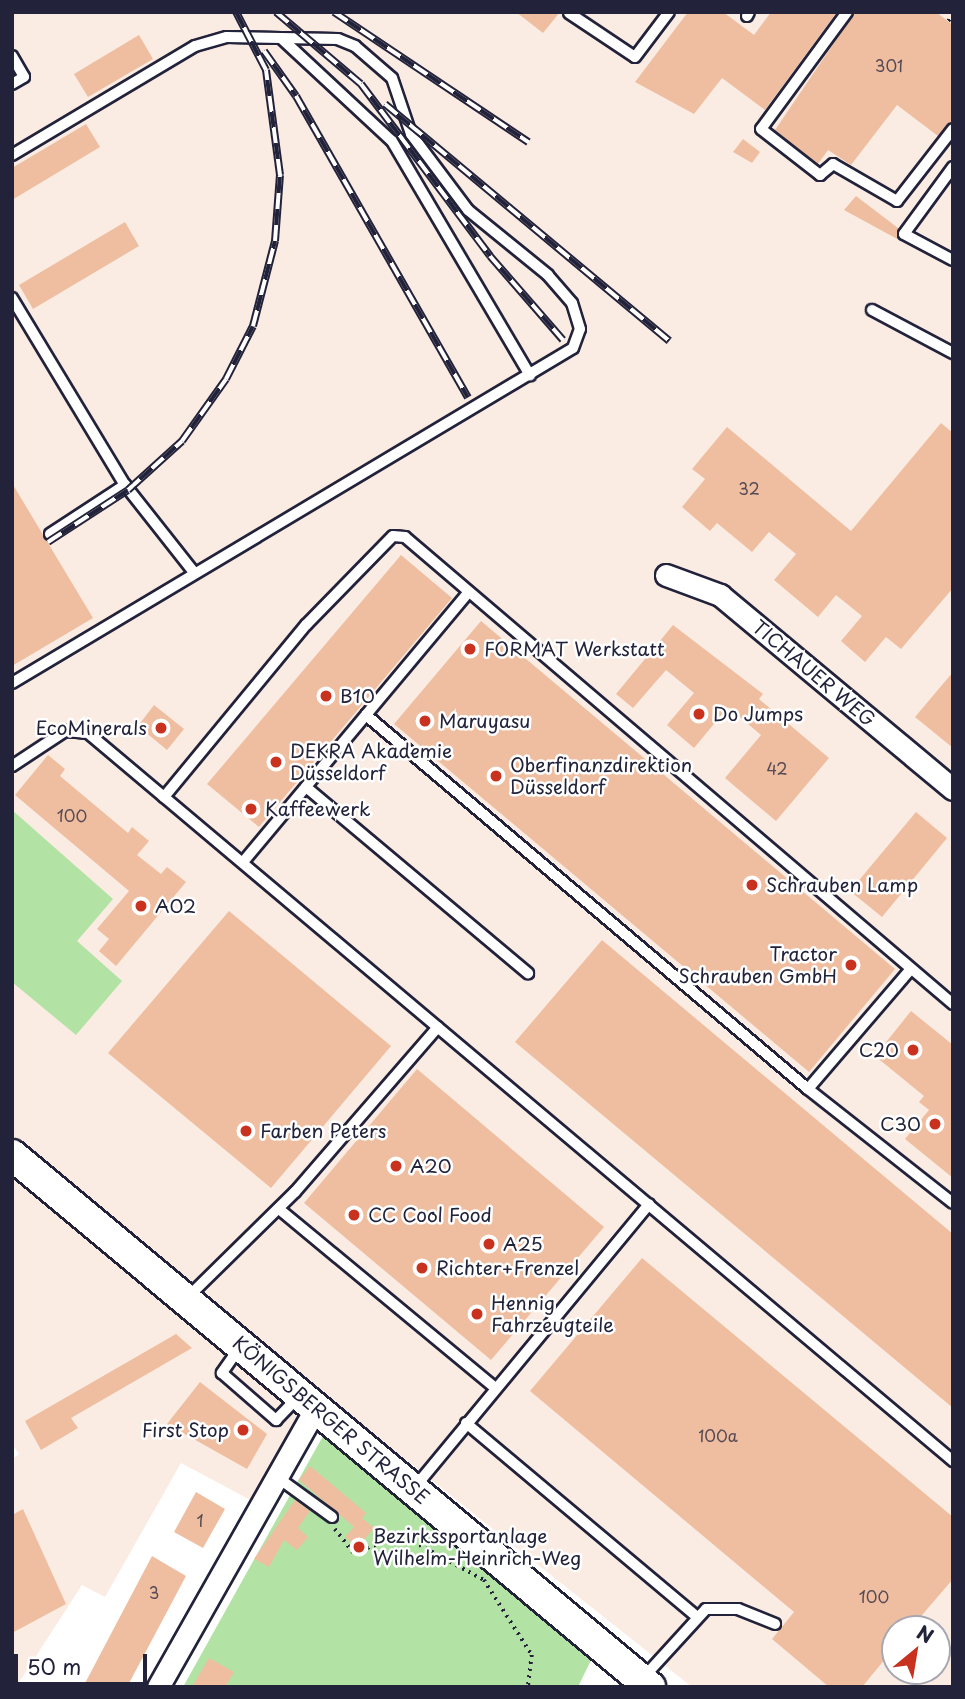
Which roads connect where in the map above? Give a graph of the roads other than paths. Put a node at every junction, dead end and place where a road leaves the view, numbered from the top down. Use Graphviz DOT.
graph roads {
  1 [pos="669,12"];
  2 [pos="847,12"];
  3 [pos="569,13"];
  4 [pos="281,38"];
  5 [pos="12,56"];
  6 [pos="12,84"];
  7 [pos="953,129"];
  8 [pos="12,155"];
  9 [pos="953,167"];
  10 [pos="953,260"];
  11 [pos="12,298"];
  12 [pos="872,310"];
  13 [pos="953,352"];
  14 [pos="530,375"];
  15 [pos="125,485"];
  16 [pos="50,534"];
  17 [pos="193,570"];
  18 [pos="666,575"];
  19 [pos="468,593"];
  20 [pos="12,683"];
  21 [pos="366,715"];
  22 [pos="12,766"];
  23 [pos="306,787"];
  24 [pos="953,789"];
  25 [pos="164,797"];
  26 [pos="243,862"];
  27 [pos="910,970"];
  28 [pos="528,974"];
  29 [pos="953,1004"];
  30 [pos="438,1027"];
  31 [pos="808,1089"];
  32 [pos="12,1155"];
  33 [pos="953,1203"];
  34 [pos="649,1204"];
  35 [pos="279,1209"];
  36 [pos="187,1300"];
  37 [pos="495,1388"];
  38 [pos="308,1401"];
  39 [pos="466,1423"];
  40 [pos="953,1461"];
  41 [pos="276,1477"];
  42 [pos="413,1489"];
  43 [pos="332,1517"];
  44 [pos="697,1616"];
  45 [pos="775,1624"];
  46 [pos="646,1683"];
  47 [pos="158,1687"];
  1 -- 3 [label="lane"];
  2 -- 7 [label="lane"];
  4 -- 8 [label="lane"];
  4 -- 14 [label="lane"];
  4 -- 14 [label="lane"];
  5 -- 6 [label="lane"];
  9 -- 10 [label="lane"];
  11 -- 15 [label="lane"];
  12 -- 13 [label="lane"];
  14 -- 17 [label="lane"];
  15 -- 16 [label="lane"];
  15 -- 17 [label="lane"];
  17 -- 20 [label="lane"];
  18 -- 24 [label="street, TICHAUER WEG"];
  19 -- 21 [label="lane"];
  19 -- 25 [label="lane"];
  19 -- 27 [label="lane"];
  21 -- 23 [label="lane"];
  21 -- 31 [label="lane"];
  22 -- 25 [label="lane"];
  23 -- 26 [label="lane"];
  23 -- 28 [label="lane"];
  25 -- 26 [label="lane"];
  26 -- 30 [label="lane"];
  27 -- 29 [label="lane"];
  27 -- 31 [label="lane"];
  30 -- 34 [label="lane"];
  30 -- 35 [label="lane"];
  31 -- 33 [label="lane"];
  32 -- 36 [label="main road, KÖNIGSBERGER STRASSE"];
  34 -- 37 [label="lane"];
  34 -- 40 [label="lane"];
  35 -- 36 [label="lane"];
  35 -- 37 [label="lane"];
  36 -- 38 [label="main road, KÖNIGSBERGER STRASSE"];
  37 -- 39 [label="lane"];
  38 -- 41 [label="street"];
  38 -- 42 [label="main road, KÖNIGSBERGER STRASSE"];
  39 -- 42 [label="lane"];
  39 -- 44 [label="lane"];
  41 -- 43 [label="lane"];
  41 -- 47 [label="street"];
  42 -- 46 [label="main road, KÖNIGSBERGER STRASSE"];
  44 -- 45 [label="lane"];
  44 -- 46 [label="lane"];
}
